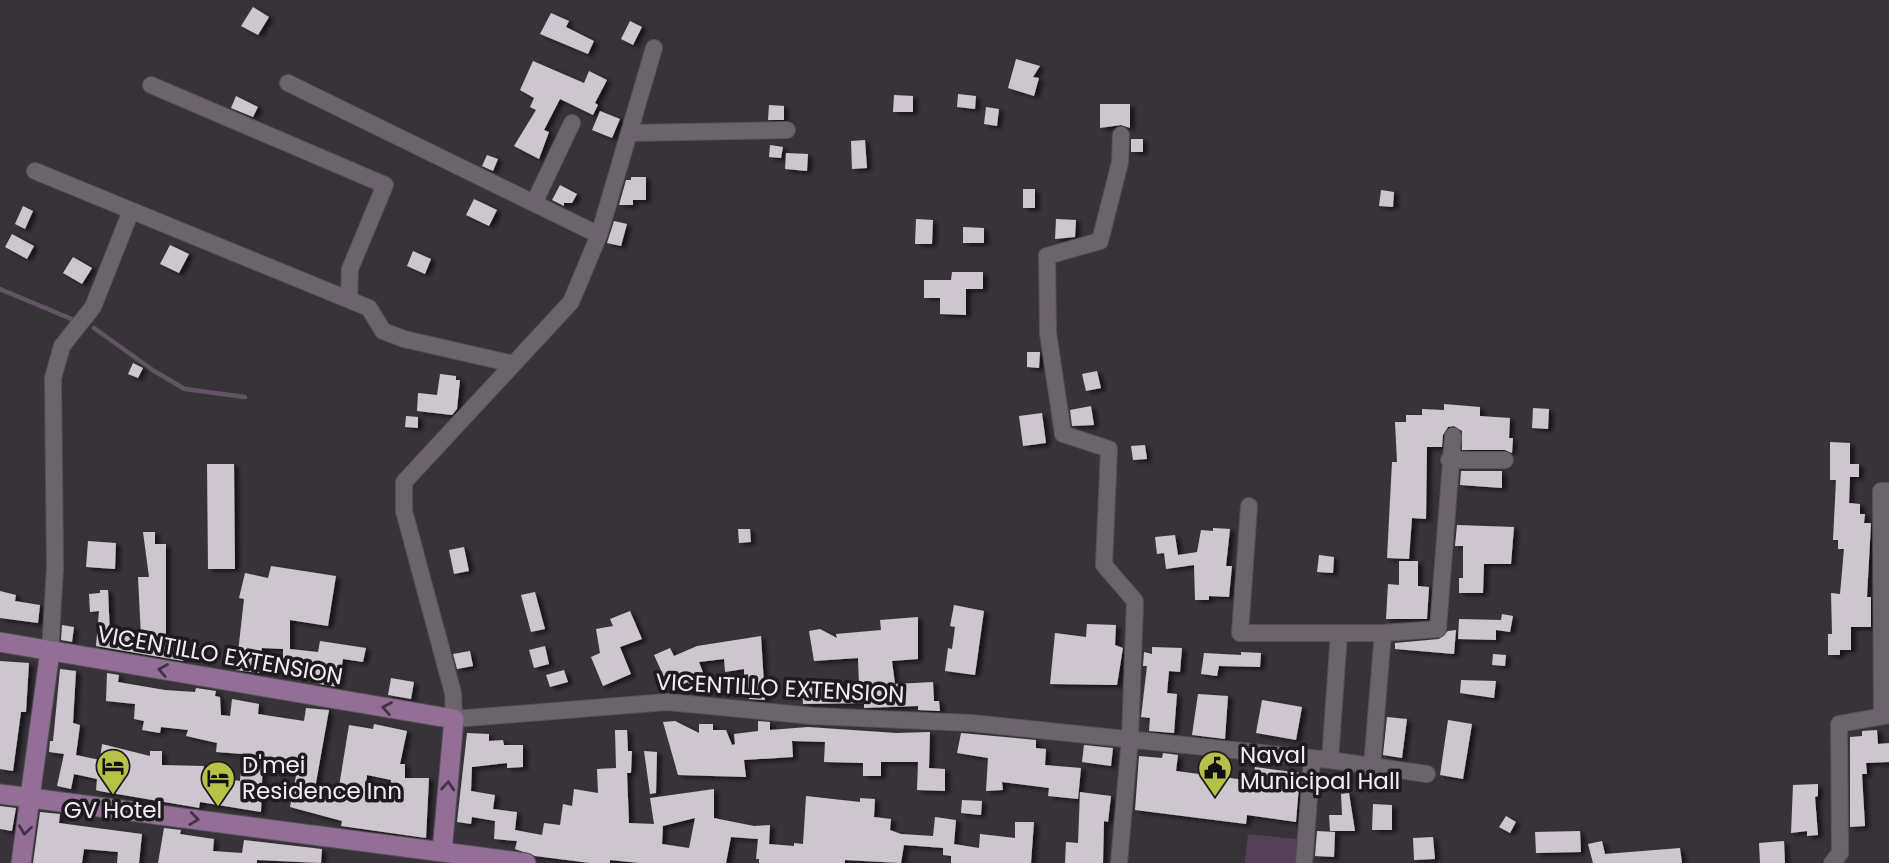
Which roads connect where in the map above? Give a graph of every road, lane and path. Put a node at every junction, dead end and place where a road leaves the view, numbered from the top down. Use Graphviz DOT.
graph roads {
  1 [pos="654,48"];
  2 [pos="288,83"];
  3 [pos="151,85"];
  4 [pos="572,123"];
  5 [pos="787,130"];
  6 [pos="631,133"];
  7 [pos="1121,135"];
  8 [pos="35,172"];
  9 [pos="534,203"];
  10 [pos="131,211"];
  11 [pos="599,235"];
  12 [pos="349,299"];
  13 [pos="513,364"];
  14 [pos="1453,436"];
  15 [pos="1450,460"];
  16 [pos="1505,460"];
  17 [pos="1889,491"];
  18 [pos="1249,506"];
  19 [pos="1339,633"];
  20 [pos="1383,633"];
  21 [pos="0,642"];
  22 [pos="50,651"];
  23 [pos="1886,716"];
  24 [pos="454,719"];
  25 [pos="1130,738"];
  26 [pos="1312,759"];
  27 [pos="1330,760"];
  28 [pos="1372,766"];
  29 [pos="1427,774"];
  30 [pos="0,794"];
  31 [pos="29,798"];
  32 [pos="442,852"];
  33 [pos="21,863"];
  34 [pos="526,863"];
  35 [pos="1119,863"];
  36 [pos="1304,863"];
  37 [pos="1832,863"];
  1 -- 6 [label="street"];
  2 -- 9 [label="street"];
  3 -- 12 [label="street"];
  4 -- 9 [label="street"];
  5 -- 6 [label="street"];
  6 -- 11 [label="street"];
  7 -- 25 [label="street"];
  8 -- 10 [label="street"];
  9 -- 11 [label="street"];
  10 -- 12 [label="street"];
  10 -- 22 [label="street"];
  11 -- 13 [label="street"];
  12 -- 13 [label="street"];
  13 -- 24 [label="street"];
  14 -- 15 [label="street"];
  15 -- 16 [label="street"];
  15 -- 20 [label="street"];
  17 -- 23 [label="street"];
  18 -- 19 [label="street"];
  19 -- 20 [label="street"];
  19 -- 27 [label="street"];
  20 -- 28 [label="street"];
  21 -- 22 [label="main road, VICENTILLO EXTENSION"];
  24 -- 22 [label="main road, VICENTILLO EXTENSION, one-way"];
  22 -- 31 [label="main road"];
  23 -- 37 [label="street"];
  24 -- 25 [label="street, VICENTILLO EXTENSION"];
  32 -- 24 [label="main road, one-way"];
  25 -- 26 [label="street, VICENTILLO EXTENSION"];
  25 -- 35 [label="street"];
  26 -- 27 [label="street, VICENTILLO EXTENSION"];
  26 -- 36 [label="street"];
  27 -- 28 [label="street, VICENTILLO EXTENSION"];
  28 -- 29 [label="street, VICENTILLO EXTENSION"];
  30 -- 31 [label="main road"];
  31 -- 32 [label="main road, one-way"];
  31 -- 33 [label="main road, one-way"];
  32 -- 34 [label="main road"];
}
